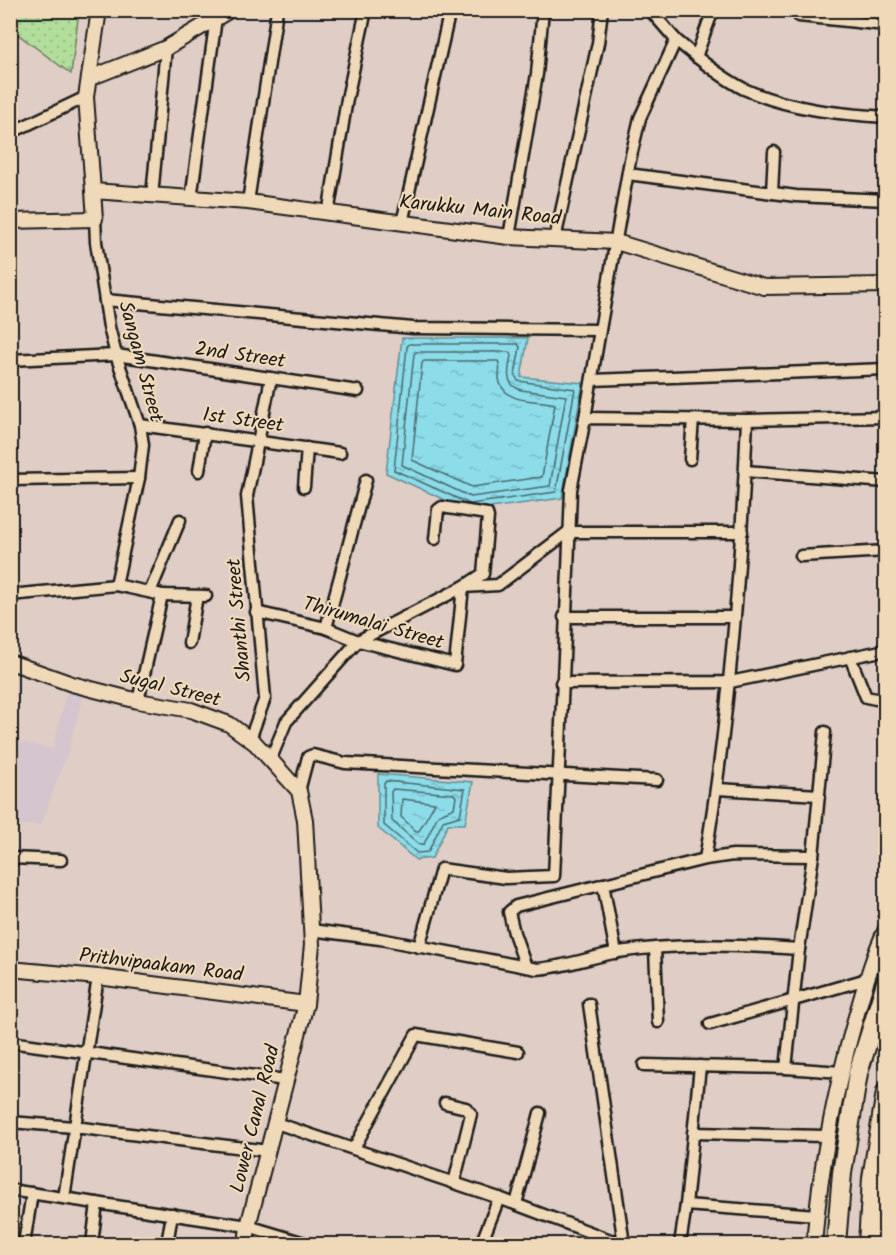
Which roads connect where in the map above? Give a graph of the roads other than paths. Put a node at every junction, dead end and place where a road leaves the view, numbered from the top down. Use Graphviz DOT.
graph roads {
  1 [pos="99,10"];
  2 [pos="230,10"];
  3 [pos="277,10"];
  4 [pos="366,10"];
  5 [pos="450,10"];
  6 [pos="543,10"];
  7 [pos="602,10"];
  8 [pos="650,10"];
  9 [pos="713,10"];
  10 [pos="799,15"];
  11 [pos="216,18"];
  12 [pos="885,25"];
  13 [pos="676,40"];
  14 [pos="166,48"];
  15 [pos="696,57"];
  16 [pos="90,78"];
  17 [pos="86,97"];
  18 [pos="885,117"];
  19 [pos="10,133"];
  20 [pos="774,152"];
  21 [pos="628,174"];
  22 [pos="93,191"];
  23 [pos="772,193"];
  24 [pos="152,196"];
  25 [pos="191,199"];
  26 [pos="885,200"];
  27 [pos="248,202"];
  28 [pos="328,214"];
  29 [pos="95,219"];
  30 [pos="10,221"];
  31 [pos="402,222"];
  32 [pos="509,237"];
  33 [pos="555,239"];
  34 [pos="616,242"];
  35 [pos="885,285"];
  36 [pos="105,300"];
  37 [pos="600,330"];
  38 [pos="117,355"];
  39 [pos="10,360"];
  40 [pos="885,369"];
  41 [pos="271,378"];
  42 [pos="592,380"];
  43 [pos="358,391"];
  44 [pos="885,417"];
  45 [pos="585,418"];
  46 [pos="693,419"];
  47 [pos="747,420"];
  48 [pos="140,425"];
  49 [pos="205,433"];
  50 [pos="258,441"];
  51 [pos="307,448"];
  52 [pos="340,453"];
  53 [pos="690,459"];
  54 [pos="199,471"];
  55 [pos="745,471"];
  56 [pos="139,478"];
  57 [pos="10,480"];
  58 [pos="366,480"];
  59 [pos="885,482"];
  60 [pos="304,487"];
  61 [pos="180,520"];
  62 [pos="568,532"];
  63 [pos="742,532"];
  64 [pos="435,538"];
  65 [pos="885,551"];
  66 [pos="801,556"];
  67 [pos="116,585"];
  68 [pos="463,587"];
  69 [pos="150,592"];
  70 [pos="10,595"];
  71 [pos="162,595"];
  72 [pos="256,612"];
  73 [pos="564,617"];
  74 [pos="735,617"];
  75 [pos="327,628"];
  76 [pos="358,641"];
  77 [pos="189,643"];
  78 [pos="885,650"];
  79 [pos="850,657"];
  80 [pos="10,662"];
  81 [pos="730,682"];
  82 [pos="561,683"];
  83 [pos="885,697"];
  84 [pos="138,702"];
  85 [pos="825,732"];
  86 [pos="250,739"];
  87 [pos="270,761"];
  88 [pos="559,774"];
  89 [pos="657,780"];
  90 [pos="718,789"];
  91 [pos="299,791"];
  92 [pos="819,795"];
  93 [pos="813,856"];
  94 [pos="10,858"];
  95 [pos="705,859"];
  96 [pos="61,860"];
  97 [pos="603,884"];
  98 [pos="885,929"];
  99 [pos="310,930"];
  100 [pos="419,947"];
  101 [pos="655,948"];
  102 [pos="799,949"];
  103 [pos="616,953"];
  104 [pos="526,967"];
  105 [pos="10,969"];
  106 [pos="98,977"];
  107 [pos="867,979"];
  108 [pos="885,983"];
  109 [pos="794,999"];
  110 [pos="306,1004"];
  111 [pos="589,1004"];
  112 [pos="658,1022"];
  113 [pos="710,1024"];
  114 [pos="10,1042"];
  115 [pos="86,1052"];
  116 [pos="518,1052"];
  117 [pos="644,1065"];
  118 [pos="700,1066"];
  119 [pos="786,1068"];
  120 [pos="841,1072"];
  121 [pos="285,1080"];
  122 [pos="885,1092"];
  123 [pos="445,1103"];
  124 [pos="540,1113"];
  125 [pos="10,1122"];
  126 [pos="276,1123"];
  127 [pos="74,1127"];
  128 [pos="693,1133"];
  129 [pos="826,1136"];
  130 [pos="354,1148"];
  131 [pos="268,1151"];
  132 [pos="454,1183"];
  133 [pos="10,1190"];
  134 [pos="32,1193"];
  135 [pos="64,1198"];
  136 [pos="499,1198"];
  137 [pos="97,1203"];
  138 [pos="516,1204"];
  139 [pos="686,1205"];
  140 [pos="172,1214"];
  141 [pos="816,1215"];
  142 [pos="248,1226"];
  143 [pos="24,1245"];
  144 [pos="92,1245"];
  145 [pos="167,1245"];
  146 [pos="246,1245"];
  147 [pos="308,1245"];
  148 [pos="480,1245"];
  149 [pos="623,1245"];
  150 [pos="680,1245"];
  151 [pos="814,1245"];
  152 [pos="836,1245"];
  153 [pos="868,1245"];
  1 -- 16 [label="street"];
  2 -- 11 [label="street"];
  3 -- 27 [label="street"];
  4 -- 28 [label="street"];
  5 -- 31 [label="street"];
  6 -- 32 [label="street"];
  7 -- 33 [label="street"];
  8 -- 13 [label="street"];
  9 -- 15 [label="street"];
  10 -- 12 [label="street"];
  11 -- 14 [label="street"];
  11 -- 25 [label="street"];
  13 -- 15 [label="street"];
  13 -- 21 [label="street"];
  14 -- 16 [label="street"];
  14 -- 24 [label="street"];
  15 -- 18 [label="street"];
  16 -- 17 [label="street"];
  17 -- 19 [label="street"];
  17 -- 22 [label="street"];
  20 -- 23 [label="street"];
  21 -- 23 [label="street"];
  21 -- 34 [label="street"];
  22 -- 24 [label="street, Karukku Main Road"];
  22 -- 29 [label="street"];
  23 -- 26 [label="street"];
  24 -- 25 [label="street, Karukku Main Road"];
  25 -- 27 [label="street, Karukku Main Road"];
  27 -- 28 [label="street, Karukku Main Road"];
  28 -- 31 [label="street, Karukku Main Road"];
  29 -- 30 [label="street"];
  29 -- 36 [label="street, Sangam Street"];
  31 -- 32 [label="street, Karukku Main Road"];
  32 -- 33 [label="street, Karukku Main Road"];
  33 -- 34 [label="street, Karukku Main Road"];
  34 -- 35 [label="street, Karukku Main Road"];
  34 -- 37 [label="street"];
  36 -- 37 [label="street"];
  36 -- 38 [label="street, Sangam Street"];
  37 -- 42 [label="street"];
  38 -- 39 [label="street, 2nd Street"];
  38 -- 41 [label="street, 2nd Street"];
  38 -- 48 [label="street, Sangam Street"];
  40 -- 42 [label="street"];
  41 -- 43 [label="street, 2nd Street"];
  41 -- 50 [label="street, Shanthi Street"];
  42 -- 45 [label="street"];
  44 -- 47 [label="street"];
  45 -- 46 [label="street"];
  45 -- 62 [label="street"];
  46 -- 47 [label="street"];
  46 -- 53 [label="street"];
  47 -- 55 [label="street"];
  48 -- 49 [label="street, 1st Street"];
  48 -- 56 [label="street, Sangam Street"];
  49 -- 50 [label="street, 1st Street"];
  49 -- 54 [label="street"];
  50 -- 51 [label="street, 1st Street"];
  50 -- 72 [label="street, Shanthi Street"];
  51 -- 52 [label="street, 1st Street"];
  51 -- 60 [label="street"];
  55 -- 59 [label="street"];
  55 -- 63 [label="street"];
  56 -- 57 [label="street"];
  56 -- 67 [label="street, Sangam Street"];
  58 -- 75 [label="street"];
  61 -- 69 [label="street"];
  62 -- 63 [label="street"];
  62 -- 68 [label="street"];
  62 -- 73 [label="street"];
  63 -- 74 [label="street"];
  64 -- 68 [label="street"];
  65 -- 66 [label="street"];
  67 -- 69 [label="street"];
  67 -- 70 [label="street"];
  68 -- 76 [label="street"];
  68 -- 76 [label="street, Thirumalai Street"];
  69 -- 71 [label="street"];
  71 -- 77 [label="street"];
  71 -- 84 [label="street"];
  72 -- 75 [label="street, Thirumalai Street"];
  72 -- 86 [label="street, Shanthi Street"];
  73 -- 74 [label="street"];
  73 -- 82 [label="street"];
  74 -- 81 [label="street"];
  75 -- 76 [label="street, Thirumalai Street"];
  76 -- 87 [label="street"];
  78 -- 79 [label="street"];
  79 -- 81 [label="street"];
  79 -- 83 [label="street"];
  80 -- 84 [label="street, Sugal Street"];
  81 -- 82 [label="street"];
  81 -- 90 [label="street"];
  82 -- 88 [label="street"];
  84 -- 86 [label="street, Sugal Street"];
  85 -- 92 [label="street"];
  86 -- 87 [label="street, Sugal Street"];
  87 -- 91 [label="street, Sugal Street"];
  88 -- 89 [label="street"];
  88 -- 91 [label="street"];
  88 -- 100 [label="street"];
  90 -- 92 [label="street"];
  90 -- 95 [label="street"];
  91 -- 99 [label="street"];
  92 -- 93 [label="street"];
  93 -- 95 [label="street"];
  93 -- 102 [label="street"];
  94 -- 96 [label="street"];
  95 -- 97 [label="street"];
  97 -- 103 [label="street"];
  97 -- 104 [label="street"];
  98 -- 107 [label="street"];
  99 -- 100 [label="street"];
  99 -- 110 [label="street"];
  100 -- 104 [label="street"];
  101 -- 102 [label="street"];
  101 -- 103 [label="street"];
  101 -- 112 [label="street"];
  102 -- 109 [label="street"];
  103 -- 104 [label="street"];
  105 -- 106 [label="street, Prithvipaakam Road"];
  106 -- 110 [label="street, Prithvipaakam Road"];
  106 -- 115 [label="street"];
  107 -- 109 [label="street"];
  107 -- 120 [label="street"];
  108 -- 152 [label="highway"];
  109 -- 113 [label="street"];
  109 -- 119 [label="street"];
  110 -- 121 [label="street, Lower Canal Road"];
  111 -- 149 [label="street"];
  114 -- 115 [label="street"];
  115 -- 121 [label="street"];
  115 -- 127 [label="street"];
  116 -- 130 [label="street"];
  117 -- 118 [label="street"];
  118 -- 119 [label="street"];
  118 -- 128 [label="street"];
  119 -- 120 [label="street"];
  120 -- 129 [label="street"];
  121 -- 126 [label="street, Lower Canal Road"];
  122 -- 153 [label="highway"];
  123 -- 132 [label="street"];
  124 -- 138 [label="street"];
  125 -- 127 [label="street"];
  126 -- 130 [label="street"];
  126 -- 131 [label="street, Lower Canal Road"];
  127 -- 131 [label="street"];
  127 -- 135 [label="street"];
  128 -- 129 [label="street"];
  128 -- 139 [label="street"];
  129 -- 141 [label="street"];
  130 -- 132 [label="street"];
  131 -- 142 [label="street, Lower Canal Road"];
  132 -- 136 [label="street"];
  133 -- 134 [label="street"];
  134 -- 135 [label="street"];
  134 -- 143 [label="street"];
  135 -- 137 [label="street"];
  136 -- 138 [label="street"];
  136 -- 148 [label="street"];
  137 -- 140 [label="street"];
  137 -- 144 [label="street"];
  138 -- 149 [label="street"];
  139 -- 141 [label="street"];
  139 -- 150 [label="street"];
  140 -- 142 [label="street"];
  140 -- 145 [label="street"];
  141 -- 151 [label="street"];
  142 -- 146 [label="street, Lower Canal Road"];
  142 -- 147 [label="street"];
}
